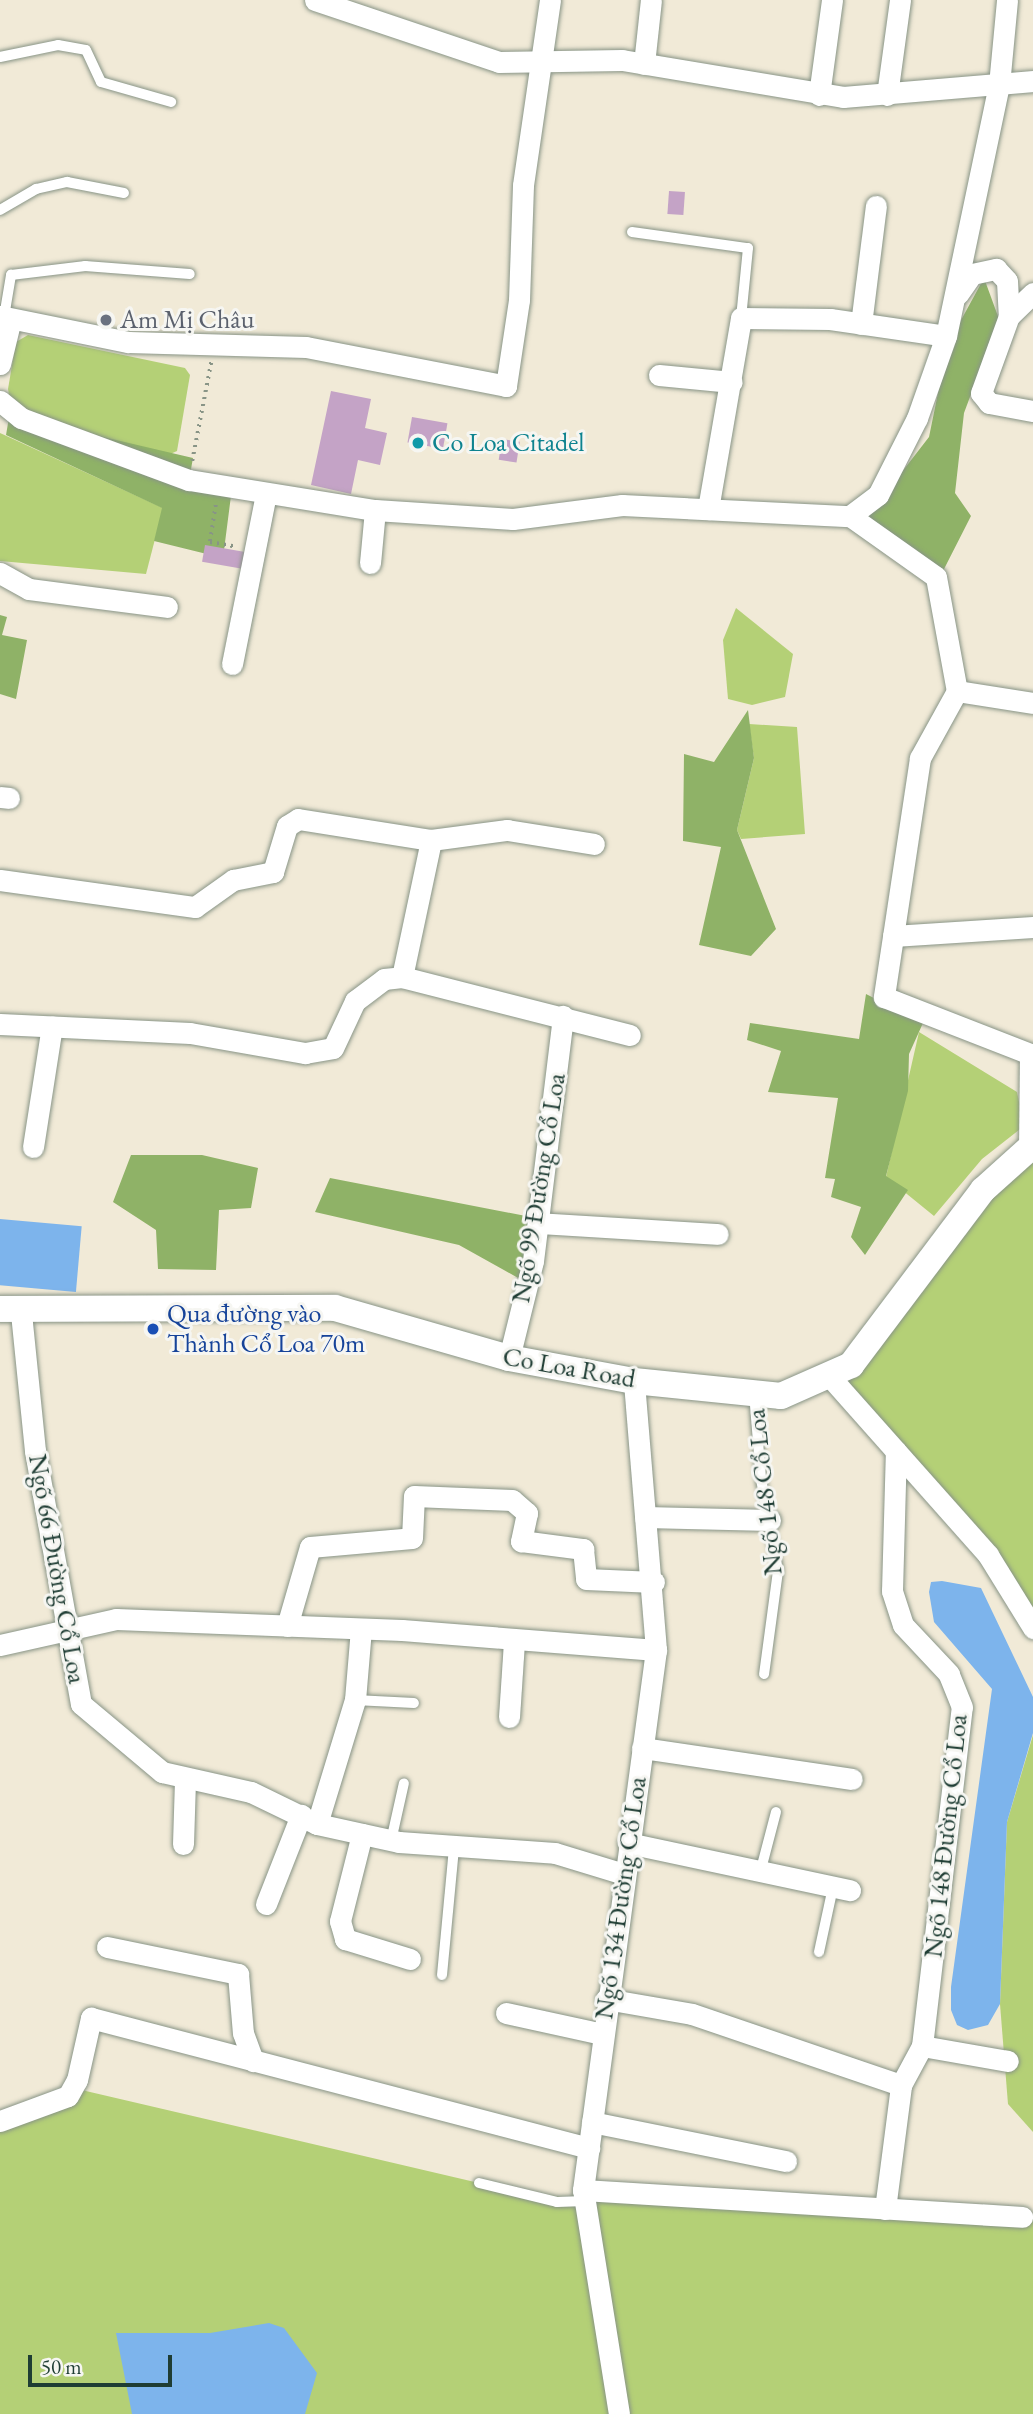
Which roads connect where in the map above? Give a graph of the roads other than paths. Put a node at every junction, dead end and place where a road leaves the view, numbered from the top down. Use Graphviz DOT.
graph roads {
  1 [pos="315,0"];
  2 [pos="550,0"];
  3 [pos="651,0"];
  4 [pos="832,0"];
  5 [pos="900,0"];
  6 [pos="1006,0"];
  7 [pos="0,57"];
  8 [pos="539,59"];
  9 [pos="644,64"];
  10 [pos="1033,81"];
  11 [pos="999,85"];
  12 [pos="819,95"];
  13 [pos="887,95"];
  14 [pos="171,102"];
  15 [pos="124,193"];
  16 [pos="876,206"];
  17 [pos="0,210"];
  18 [pos="632,232"];
  19 [pos="190,274"];
  20 [pos="1033,293"];
  21 [pos="953,301"];
  22 [pos="1009,316"];
  23 [pos="5,317"];
  24 [pos="741,318"];
  25 [pos="861,324"];
  26 [pos="946,336"];
  27 [pos="0,364"];
  28 [pos="659,375"];
  29 [pos="732,382"];
  30 [pos="0,401"];
  31 [pos="1033,411"];
  32 [pos="266,494"];
  33 [pos="708,509"];
  34 [pos="375,510"];
  35 [pos="850,516"];
  36 [pos="370,563"];
  37 [pos="0,573"];
  38 [pos="167,607"];
  39 [pos="232,664"];
  40 [pos="957,691"];
  41 [pos="1033,704"];
  42 [pos="431,840"];
  43 [pos="594,844"];
  44 [pos="0,880"];
  45 [pos="1033,927"];
  46 [pos="893,936"];
  47 [pos="402,977"];
  48 [pos="564,1016"];
  49 [pos="0,1024"];
  50 [pos="52,1026"];
  51 [pos="629,1035"];
  52 [pos="1031,1146"];
  53 [pos="33,1147"];
  54 [pos="538,1223"];
  55 [pos="718,1234"];
  56 [pos="10,1311"];
  57 [pos="509,1358"];
  58 [pos="831,1378"];
  59 [pos="634,1381"];
  60 [pos="754,1393"];
  61 [pos="896,1451"];
  62 [pos="645,1517"];
  63 [pos="770,1520"];
  64 [pos="654,1582"];
  65 [pos="71,1626"];
  66 [pos="287,1626"];
  67 [pos="1033,1628"];
  68 [pos="361,1629"];
  69 [pos="514,1642"];
  70 [pos="0,1645"];
  71 [pos="656,1650"];
  72 [pos="764,1674"];
  73 [pos="355,1700"];
  74 [pos="414,1703"];
  75 [pos="509,1717"];
  76 [pos="642,1748"];
  77 [pos="852,1779"];
  78 [pos="185,1781"];
  79 [pos="404,1783"];
  80 [pos="776,1812"];
  81 [pos="309,1820"];
  82 [pos="362,1834"];
  83 [pos="391,1841"];
  84 [pos="628,1843"];
  85 [pos="183,1844"];
  86 [pos="454,1847"];
  87 [pos="761,1873"];
  88 [pos="624,1874"];
  89 [pos="842,1888"];
  90 [pos="266,1904"];
  91 [pos="107,1947"];
  92 [pos="819,1952"];
  93 [pos="410,1959"];
  94 [pos="442,1975"];
  95 [pos="606,1998"];
  96 [pos="506,2013"];
  97 [pos="602,2035"];
  98 [pos="922,2046"];
  99 [pos="253,2061"];
  100 [pos="1008,2061"];
  101 [pos="901,2085"];
  102 [pos="0,2121"];
  103 [pos="592,2122"];
  104 [pos="589,2148"];
  105 [pos="786,2161"];
  106 [pos="479,2183"];
  107 [pos="584,2195"];
  108 [pos="886,2209"];
  109 [pos="1022,2217"];
  110 [pos="619,2414"];
  1 -- 8 [label="street"];
  2 -- 8 [label="street"];
  3 -- 9 [label="street"];
  4 -- 12 [label="street"];
  5 -- 13 [label="street"];
  6 -- 11 [label="street"];
  7 -- 14 [label="lane"];
  8 -- 9 [label="street"];
  8 -- 23 [label="street"];
  9 -- 12 [label="street"];
  10 -- 11 [label="street"];
  11 -- 13 [label="street"];
  11 -- 21 [label="street"];
  12 -- 13 [label="street"];
  15 -- 17 [label="lane"];
  16 -- 25 [label="street"];
  18 -- 24 [label="lane"];
  19 -- 23 [label="lane"];
  20 -- 22 [label="street"];
  21 -- 22 [label="street"];
  21 -- 26 [label="street"];
  22 -- 31 [label="street"];
  23 -- 27 [label="street"];
  24 -- 25 [label="street"];
  24 -- 29 [label="street"];
  25 -- 26 [label="street"];
  26 -- 35 [label="street"];
  28 -- 29 [label="street"];
  29 -- 33 [label="street"];
  30 -- 32 [label="street"];
  32 -- 34 [label="street"];
  32 -- 39 [label="street"];
  33 -- 34 [label="street"];
  33 -- 35 [label="street"];
  34 -- 36 [label="street"];
  35 -- 40 [label="street"];
  37 -- 38 [label="street"];
  40 -- 41 [label="street"];
  40 -- 46 [label="street"];
  42 -- 43 [label="street"];
  42 -- 44 [label="street"];
  42 -- 47 [label="street"];
  45 -- 46 [label="street"];
  46 -- 52 [label="street"];
  47 -- 48 [label="street"];
  47 -- 50 [label="street"];
  48 -- 51 [label="street"];
  48 -- 54 [label="street, Ngõ 99 Đường Cổ Loa"];
  49 -- 50 [label="street"];
  50 -- 53 [label="street"];
  52 -- 58 [label="street, Co Loa Road"];
  54 -- 55 [label="street"];
  54 -- 57 [label="street, Ngõ 99 Đường Cổ Loa"];
  56 -- 57 [label="street, Co Loa Road"];
  56 -- 65 [label="street, Ngõ 66 Đường Cổ Loa"];
  57 -- 59 [label="street, Co Loa Road"];
  58 -- 60 [label="street, Co Loa Road"];
  58 -- 61 [label="street"];
  59 -- 60 [label="street, Co Loa Road"];
  59 -- 62 [label="street, Ngõ 134 Đường Cổ Loa"];
  60 -- 63 [label="lane, Ngõ 148 Cổ Loa"];
  61 -- 67 [label="street"];
  61 -- 98 [label="street, Ngõ 148 Đường Cổ Loa"];
  62 -- 63 [label="street"];
  62 -- 64 [label="street, Ngõ 134 Đường Cổ Loa"];
  63 -- 72 [label="lane, Ngõ 148 Cổ Loa"];
  64 -- 66 [label="street"];
  64 -- 71 [label="street, Ngõ 134 Đường Cổ Loa"];
  65 -- 66 [label="street"];
  65 -- 70 [label="street"];
  65 -- 78 [label="street, Ngõ 66 Đường Cổ Loa"];
  66 -- 68 [label="street"];
  68 -- 69 [label="street"];
  68 -- 73 [label="street"];
  69 -- 71 [label="street"];
  69 -- 75 [label="street"];
  71 -- 76 [label="street, Ngõ 134 Đường Cổ Loa"];
  73 -- 74 [label="lane"];
  73 -- 81 [label="street"];
  76 -- 77 [label="street"];
  76 -- 84 [label="street, Ngõ 134 Đường Cổ Loa"];
  78 -- 81 [label="street, Ngõ 66 Đường Cổ Loa"];
  78 -- 85 [label="street"];
  79 -- 83 [label="lane"];
  80 -- 87 [label="lane"];
  81 -- 82 [label="street, Ngõ 66 Đường Cổ Loa"];
  81 -- 90 [label="street"];
  82 -- 83 [label="street, Ngõ 66 Đường Cổ Loa"];
  82 -- 93 [label="street"];
  83 -- 86 [label="street, Ngõ 66 Đường Cổ Loa"];
  84 -- 87 [label="street"];
  84 -- 88 [label="street, Ngõ 134 Đường Cổ Loa"];
  86 -- 88 [label="street, Ngõ 66 Đường Cổ Loa"];
  86 -- 94 [label="lane"];
  87 -- 89 [label="street"];
  88 -- 95 [label="street, Ngõ 134 Đường Cổ Loa"];
  89 -- 92 [label="lane"];
  91 -- 99 [label="street"];
  95 -- 97 [label="street, Ngõ 134 Đường Cổ Loa"];
  95 -- 101 [label="street"];
  96 -- 97 [label="street"];
  97 -- 103 [label="street, Ngõ 134 Đường Cổ Loa"];
  98 -- 100 [label="street"];
  98 -- 101 [label="street, Ngõ 148 Đường Cổ Loa"];
  99 -- 102 [label="street"];
  99 -- 104 [label="street"];
  101 -- 108 [label="street, Ngõ 148 Đường Cổ Loa"];
  103 -- 104 [label="street, Ngõ 134 Đường Cổ Loa"];
  103 -- 105 [label="street"];
  104 -- 107 [label="street, Ngõ 134 Đường Cổ Loa"];
  106 -- 107 [label="lane"];
  107 -- 108 [label="street"];
  107 -- 110 [label="street, Ngõ 134 Đường Cổ Loa"];
  108 -- 109 [label="street"];
}
